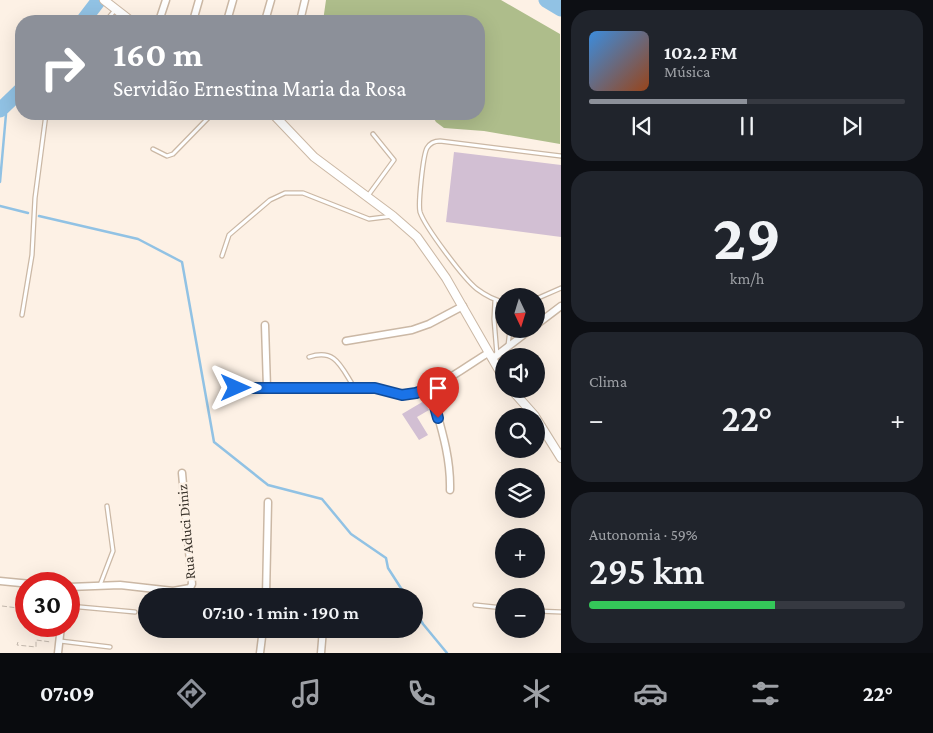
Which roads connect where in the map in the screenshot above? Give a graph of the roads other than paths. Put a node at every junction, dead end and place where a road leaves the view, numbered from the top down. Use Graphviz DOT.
graph roads {
  1 [pos="166,0"];
  2 [pos="199,0"];
  3 [pos="233,0"];
  4 [pos="271,0"];
  5 [pos="305,0"];
  6 [pos="106,2"];
  7 [pos="116,10"];
  8 [pos="111,15"];
  9 [pos="123,15"];
  10 [pos="161,15"];
  11 [pos="195,15"];
  12 [pos="229,15"];
  13 [pos="267,15"];
  14 [pos="301,15"];
  15 [pos="45,120"];
  16 [pos="206,120"];
  17 [pos="279,120"];
  18 [pos="373,134"];
  19 [pos="153,149"];
  20 [pos="560,156"];
  21 [pos="367,197"];
  22 [pos="393,216"];
  23 [pos="222,256"];
  24 [pos="560,288"];
  25 [pos="545,295"];
  26 [pos="495,300"];
  27 [pos="463,306"];
  28 [pos="560,306"];
  29 [pos="22,315"];
  30 [pos="545,318"];
  31 [pos="265,324"];
  32 [pos="509,338"];
  33 [pos="519,338"];
  34 [pos="346,341"];
  35 [pos="508,346"];
  36 [pos="492,356"];
  37 [pos="308,357"];
  38 [pos="495,362"];
  39 [pos="236,388"];
  40 [pos="267,388"];
  41 [pos="355,388"];
  42 [pos="430,388"];
  43 [pos="519,398"];
  44 [pos="527,408"];
  45 [pos="545,433"];
  46 [pos="560,458"];
  47 [pos="182,473"];
  48 [pos="450,490"];
  49 [pos="268,502"];
  50 [pos="107,506"];
  51 [pos="0,581"];
  52 [pos="15,582"];
  53 [pos="100,586"];
  54 [pos="80,587"];
  55 [pos="266,588"];
  56 [pos="475,605"];
  57 [pos="80,607"];
  58 [pos="495,607"];
  59 [pos="545,611"];
  60 [pos="135,612"];
  61 [pos="560,612"];
  62 [pos="60,637"];
  63 [pos="261,638"];
  64 [pos="322,638"];
  65 [pos="59,642"];
  66 [pos="110,647"];
  67 [pos="58,653"];
  68 [pos="260,653"];
  69 [pos="321,653"];
  1 -- 10 [label="street"];
  2 -- 11 [label="street"];
  3 -- 12 [label="street"];
  4 -- 13 [label="street"];
  5 -- 14 [label="street"];
  6 -- 7 [label="street"];
  7 -- 8 [label="lane"];
  7 -- 9 [label="street"];
  15 -- 29 [label="lane"];
  16 -- 19 [label="lane"];
  17 -- 21 [label="street"];
  18 -- 21 [label="lane"];
  20 -- 26 [label="lane"];
  21 -- 22 [label="street"];
  22 -- 23 [label="lane"];
  22 -- 27 [label="street"];
  24 -- 25 [label="lane"];
  26 -- 36 [label="lane"];
  27 -- 34 [label="street"];
  27 -- 36 [label="street"];
  28 -- 30 [label="street"];
  31 -- 40 [label="street"];
  32 -- 35 [label="lane"];
  33 -- 35 [label="street"];
  35 -- 36 [label="street"];
  36 -- 38 [label="street"];
  36 -- 42 [label="street"];
  37 -- 41 [label="lane"];
  39 -- 40 [label="street"];
  40 -- 41 [label="street"];
  41 -- 42 [label="street"];
  42 -- 48 [label="street"];
  43 -- 44 [label="street"];
  45 -- 46 [label="street"];
  47 -- 53 [label="street, Rua Aduci Diniz"];
  49 -- 55 [label="street"];
  50 -- 53 [label="lane"];
  51 -- 52 [label="street"];
  53 -- 54 [label="street, Rua Aduci Diniz"];
  56 -- 58 [label="lane"];
  57 -- 60 [label="lane"];
  59 -- 61 [label="lane"];
  62 -- 65 [label="street"];
  63 -- 68 [label="street"];
  64 -- 69 [label="street"];
  65 -- 66 [label="lane"];
  65 -- 67 [label="street"];
}
